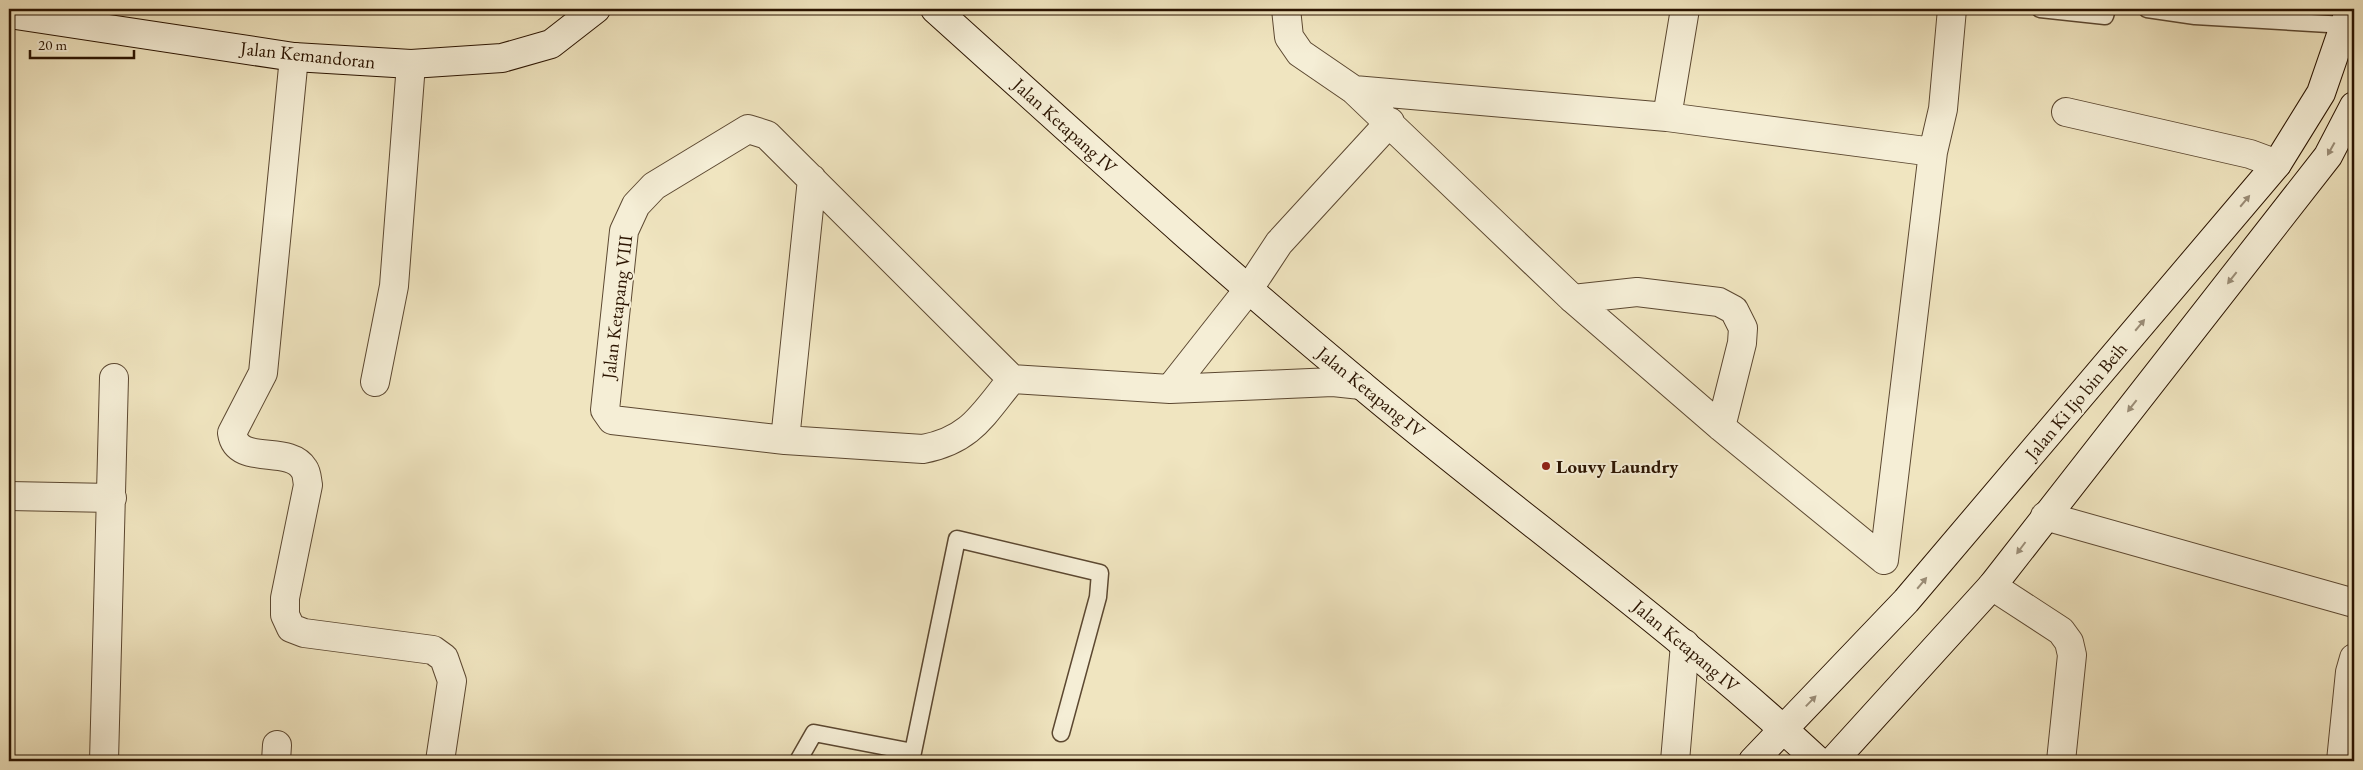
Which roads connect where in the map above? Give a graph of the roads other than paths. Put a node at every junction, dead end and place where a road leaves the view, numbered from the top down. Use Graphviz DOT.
graph roads {
  1 [pos="596,9"];
  2 [pos="935,9"];
  3 [pos="1286,9"];
  4 [pos="1685,9"];
  5 [pos="1952,9"];
  6 [pos="2040,9"];
  7 [pos="2107,9"];
  8 [pos="2147,9"];
  9 [pos="9,14"];
  10 [pos="2350,20"];
  11 [pos="294,57"];
  12 [pos="411,64"];
  13 [pos="1354,90"];
  14 [pos="2354,106"];
  15 [pos="2066,112"];
  16 [pos="1667,117"];
  17 [pos="1390,122"];
  18 [pos="1933,152"];
  19 [pos="2277,164"];
  20 [pos="812,179"];
  21 [pos="1248,290"];
  22 [pos="1573,299"];
  23 [pos="114,378"];
  24 [pos="1012,379"];
  25 [pos="375,382"];
  26 [pos="1361,385"];
  27 [pos="1170,389"];
  28 [pos="1721,427"];
  29 [pos="785,440"];
  30 [pos="9,496"];
  31 [pos="112,498"];
  32 [pos="2046,516"];
  33 [pos="1992,586"];
  34 [pos="2354,603"];
  35 [pos="1685,644"];
  36 [pos="2354,658"];
  37 [pos="1784,729"];
  38 [pos="1061,733"];
  39 [pos="911,757"];
  40 [pos="104,761"];
  41 [pos="440,761"];
  42 [pos="798,761"];
  43 [pos="1675,761"];
  44 [pos="1753,761"];
  45 [pos="1818,761"];
  46 [pos="1833,761"];
  47 [pos="2061,761"];
  48 [pos="2341,761"];
  1 -- 12 [label="street, Jalan Kemandoran"];
  2 -- 21 [label="street, Jalan Ketapang IV"];
  3 -- 13 [label="street"];
  4 -- 16 [label="street"];
  5 -- 18 [label="street"];
  6 -- 7 [label="lane"];
  8 -- 10 [label="lane"];
  9 -- 11 [label="street, Jalan Kemandoran"];
  10 -- 19 [label="street, Jalan Ki Ijo bin Beih"];
  11 -- 12 [label="street, Jalan Kemandoran"];
  11 -- 41 [label="street"];
  12 -- 25 [label="street"];
  13 -- 16 [label="street"];
  13 -- 17 [label="street"];
  14 -- 32 [label="street, one-way"];
  15 -- 19 [label="street"];
  16 -- 18 [label="street"];
  17 -- 21 [label="street"];
  17 -- 22 [label="street"];
  18 -- 28 [label="street"];
  37 -- 19 [label="street, Jalan Ki Ijo bin Beih, one-way"];
  20 -- 24 [label="street, Jalan Ketapang VIII"];
  20 -- 29 [label="street"];
  20 -- 29 [label="street, Jalan Ketapang VIII"];
  21 -- 26 [label="street, Jalan Ketapang IV"];
  21 -- 27 [label="street"];
  22 -- 28 [label="street"];
  22 -- 28 [label="street"];
  23 -- 31 [label="street"];
  24 -- 27 [label="street"];
  24 -- 29 [label="street, Jalan Ketapang VIII"];
  26 -- 27 [label="street"];
  26 -- 35 [label="street, Jalan Ketapang IV"];
  30 -- 31 [label="street"];
  31 -- 40 [label="street"];
  32 -- 33 [label="street, one-way"];
  32 -- 34 [label="street"];
  33 -- 46 [label="street"];
  33 -- 47 [label="street"];
  35 -- 37 [label="street, Jalan Ketapang IV"];
  35 -- 43 [label="street"];
  36 -- 48 [label="street"];
  37 -- 44 [label="street, Jalan Ki Ijo bin Beih"];
  37 -- 45 [label="street, Jalan Ketapang IV"];
  38 -- 39 [label="lane"];
  39 -- 42 [label="lane"];
}
